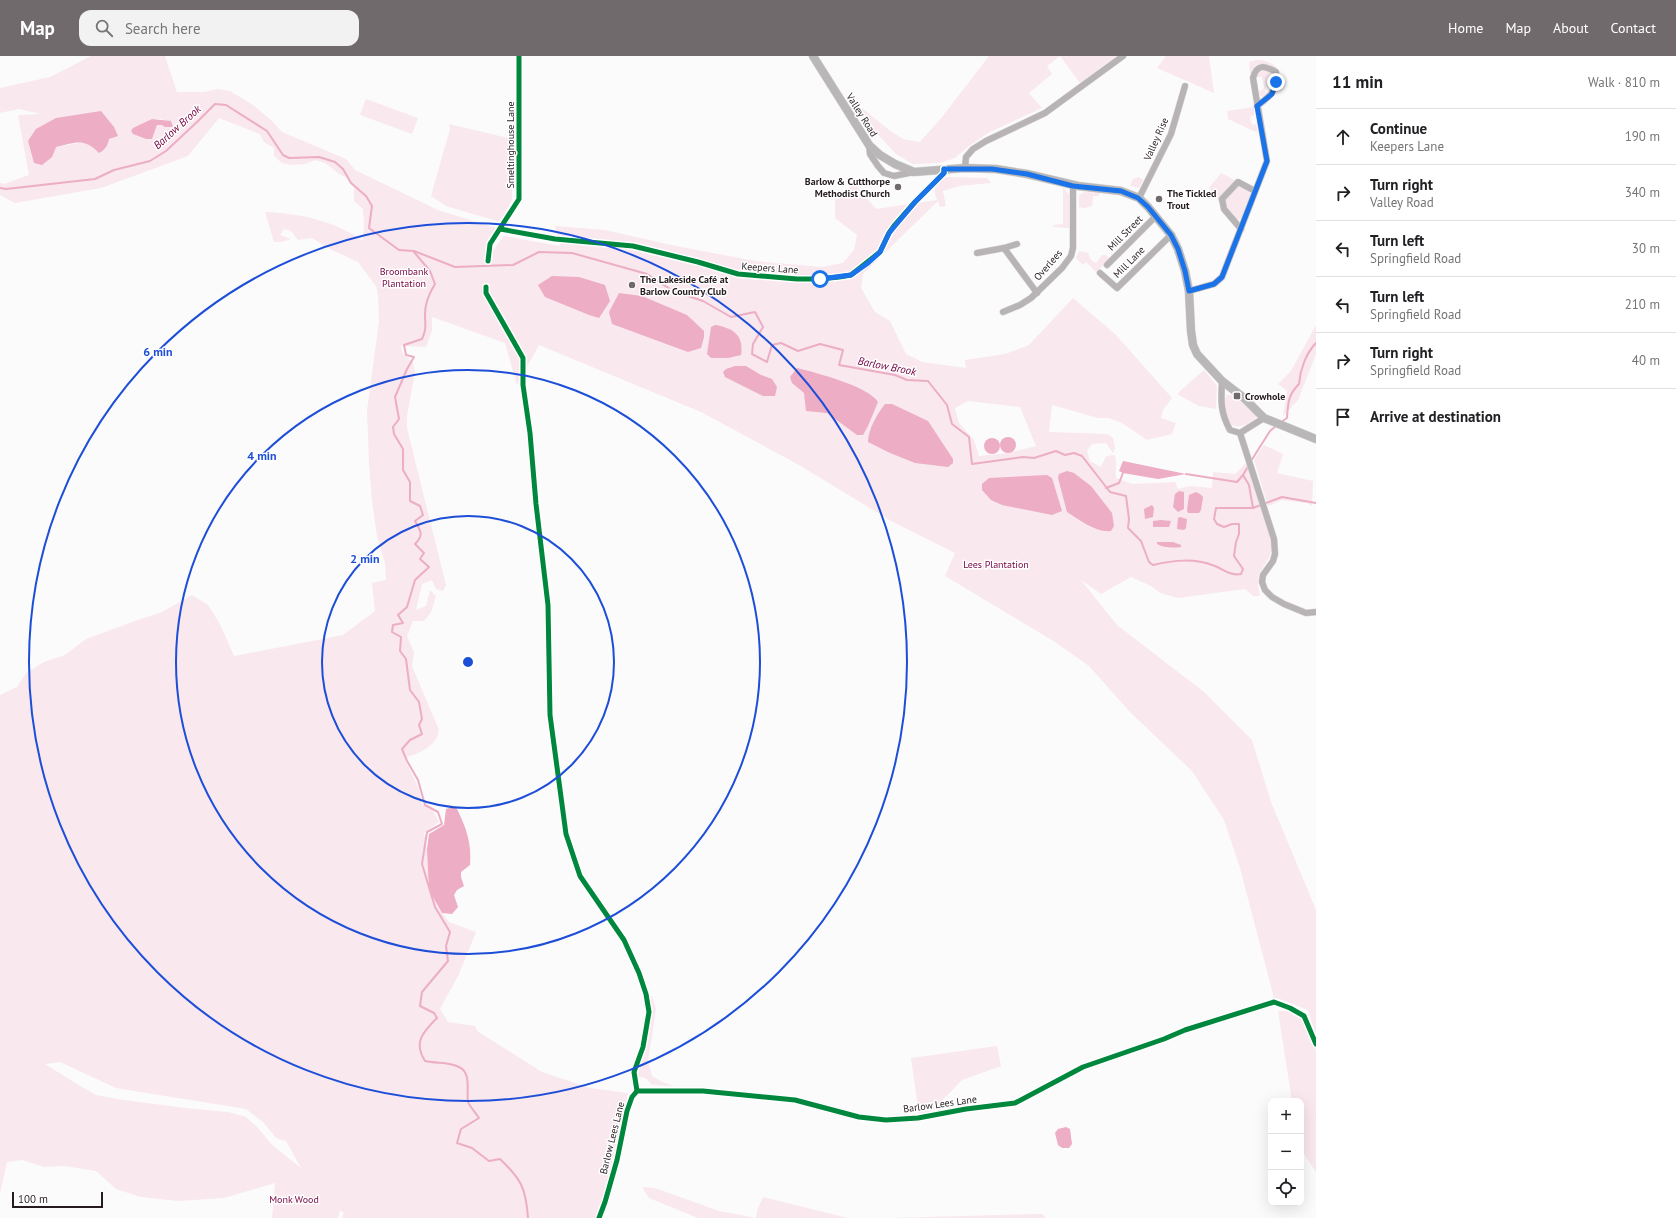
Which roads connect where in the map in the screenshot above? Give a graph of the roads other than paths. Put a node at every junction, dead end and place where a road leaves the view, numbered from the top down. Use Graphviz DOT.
graph roads {
  1 [pos="519,56"];
  2 [pos="813,56"];
  3 [pos="1123,56"];
  4 [pos="1185,86"];
  5 [pos="1257,106"];
  6 [pos="869,144"];
  7 [pos="965,168"];
  8 [pos="944,169"];
  9 [pos="914,172"];
  10 [pos="1073,186"];
  11 [pos="1255,191"];
  12 [pos="1138,198"];
  13 [pos="1156,216"];
  14 [pos="500,229"];
  15 [pos="1241,229"];
  16 [pos="1171,235"];
  17 [pos="1017,244"];
  18 [pos="1004,248"];
  19 [pos="977,253"];
  20 [pos="1107,264"];
  21 [pos="1100,273"];
  22 [pos="1189,291"];
  23 [pos="1037,293"];
  24 [pos="1003,312"];
  25 [pos="1222,381"];
  26 [pos="1264,418"];
  27 [pos="1240,433"];
  28 [pos="1316,440"];
  29 [pos="1316,612"];
  30 [pos="1316,1044"];
  31 [pos="599,1218"];
  1 -- 14 [label="street, Smeltinghouse Lane"];
  2 -- 6 [label="main road, Valley Road"];
  3 -- 7 [label="street"];
  4 -- 12 [label="street, Valley Rise"];
  5 -- 5 [label="street"];
  5 -- 11 [label="street"];
  6 -- 9 [label="main road, Valley Road"];
  6 -- 9 [label="street"];
  7 -- 8 [label="main road, Valley Road"];
  7 -- 10 [label="main road, Valley Road"];
  8 -- 9 [label="main road, Valley Road"];
  8 -- 14 [label="street, Keepers Lane"];
  10 -- 12 [label="main road, Valley Road"];
  10 -- 23 [label="street, Overlees"];
  11 -- 15 [label="street"];
  11 -- 15 [label="street"];
  12 -- 13 [label="main road, Valley Road"];
  13 -- 16 [label="main road, Valley Road"];
  13 -- 20 [label="street, Mill Street"];
  15 -- 22 [label="street"];
  16 -- 21 [label="street, Mill Lane"];
  16 -- 22 [label="main road, Valley Road"];
  17 -- 18 [label="street"];
  18 -- 19 [label="street"];
  18 -- 23 [label="street"];
  22 -- 25 [label="main road, Valley Road"];
  23 -- 24 [label="street, Overlees"];
  25 -- 26 [label="main road, Valley Road"];
  25 -- 27 [label="street"];
  26 -- 27 [label="street"];
  26 -- 28 [label="main road"];
  27 -- 29 [label="street"];
  30 -- 31 [label="street, Barlow Lees Lane"];
}
